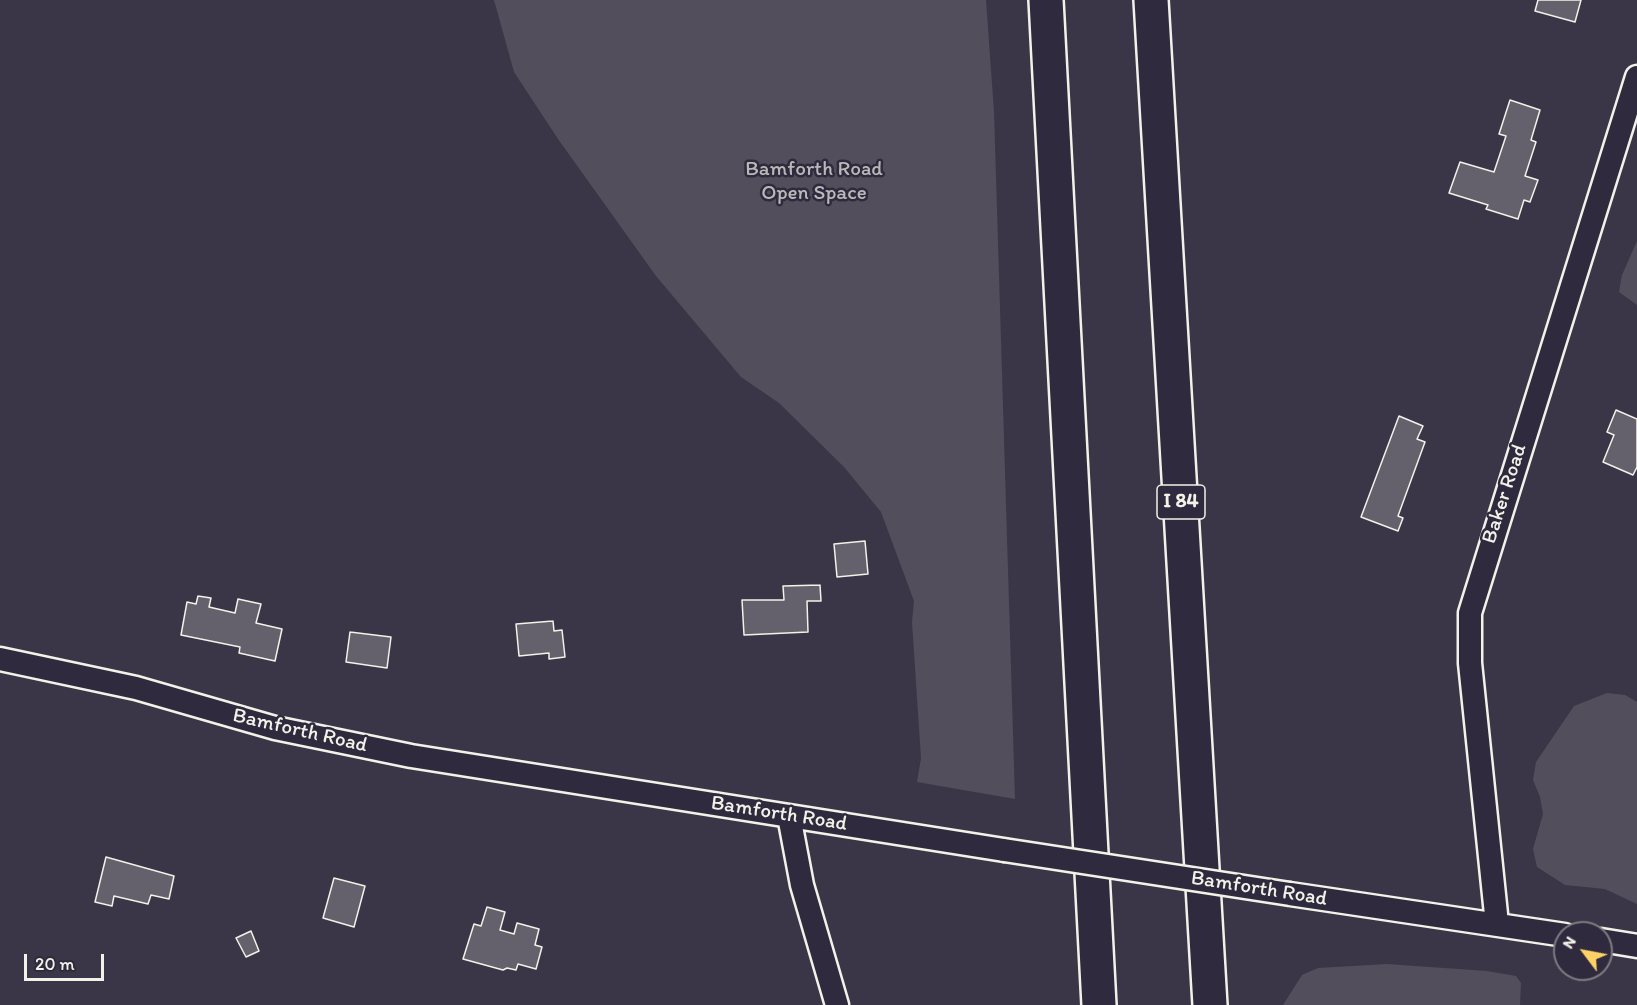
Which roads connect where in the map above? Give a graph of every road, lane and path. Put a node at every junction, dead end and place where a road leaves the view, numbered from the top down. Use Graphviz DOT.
graph roads {
  1 [pos="1046,0"];
  2 [pos="1151,0"];
  3 [pos="1637,77"];
  4 [pos="0,659"];
  5 [pos="789,816"];
  6 [pos="1497,924"];
  7 [pos="1553,933"];
  8 [pos="1613,942"];
  9 [pos="1637,946"];
  10 [pos="837,1005"];
  11 [pos="1099,1005"];
  12 [pos="1210,1005"];
  1 -- 11 [label="highway"];
  2 -- 12 [label="highway, I 84"];
  3 -- 6 [label="street, Baker Road"];
  4 -- 5 [label="street, Bamforth Road"];
  5 -- 6 [label="street, Bamforth Road, bridge"];
  5 -- 10 [label="street"];
  6 -- 7 [label="street, Bamforth Road"];
  8 -- 9 [label="street"];
}
